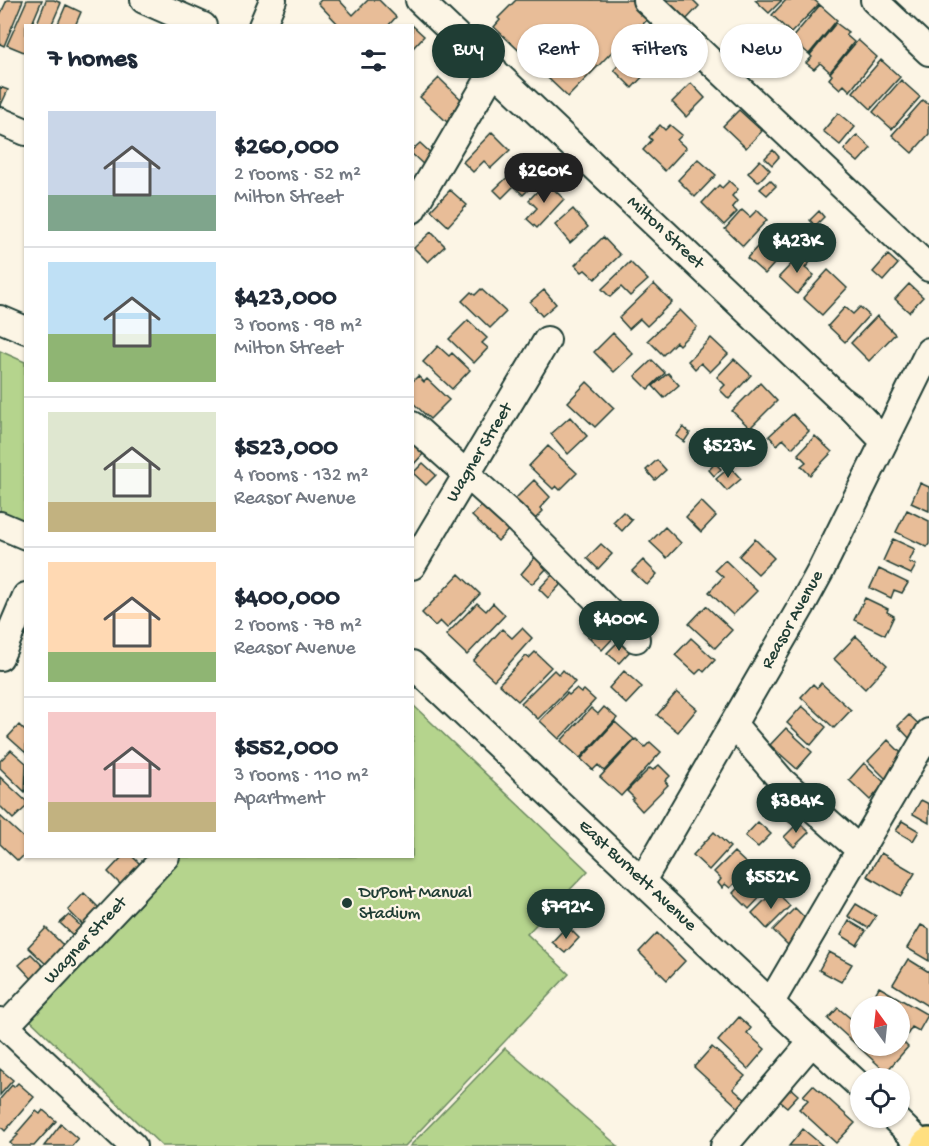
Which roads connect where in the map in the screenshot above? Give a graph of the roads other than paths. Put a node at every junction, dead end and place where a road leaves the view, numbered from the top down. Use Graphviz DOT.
graph roads {
  1 [pos="144,0"];
  2 [pos="273,0"];
  3 [pos="420,0"];
  4 [pos="646,0"];
  5 [pos="874,0"];
  6 [pos="198,24"];
  7 [pos="263,24"];
  8 [pos="445,24"];
  9 [pos="929,52"];
  10 [pos="489,78"];
  11 [pos="502,78"];
  12 [pos="0,121"];
  13 [pos="24,131"];
  14 [pos="414,207"];
  15 [pos="929,268"];
  16 [pos="0,319"];
  17 [pos="24,329"];
  18 [pos="547,340"];
  19 [pos="929,351"];
  20 [pos="414,427"];
  21 [pos="884,441"];
  22 [pos="467,475"];
  23 [pos="0,525"];
  24 [pos="24,535"];
  25 [pos="414,563"];
  26 [pos="24,601"];
  27 [pos="636,639"];
  28 [pos="0,657"];
  29 [pos="414,666"];
  30 [pos="733,724"];
  31 [pos="929,732"];
  32 [pos="860,850"];
  33 [pos="164,858"];
  34 [pos="642,881"];
  35 [pos="771,1002"];
  36 [pos="3,1023"];
  37 [pos="812,1042"];
  38 [pos="850,1077"];
  39 [pos="904,1128"];
  40 [pos="133,1146"];
  41 [pos="724,1146"];
  42 [pos="923,1146"];
  1 -- 6 [label="street"];
  2 -- 7 [label="street"];
  3 -- 8 [label="street, Milton Street"];
  4 -- 15 [label="street"];
  5 -- 9 [label="street"];
  10 -- 14 [label="street"];
  11 -- 21 [label="street, Milton Street"];
  12 -- 13 [label="street"];
  16 -- 17 [label="street"];
  18 -- 22 [label="street, Wagner Street"];
  19 -- 21 [label="street, Reasor Avenue"];
  20 -- 22 [label="street"];
  21 -- 30 [label="street, Reasor Avenue"];
  22 -- 25 [label="street, Wagner Street"];
  22 -- 27 [label="street"];
  23 -- 24 [label="street"];
  26 -- 28 [label="street"];
  29 -- 34 [label="street, East Burnett Avenue"];
  30 -- 32 [label="street"];
  30 -- 34 [label="street, Reasor Avenue"];
  31 -- 32 [label="street"];
  32 -- 35 [label="street"];
  33 -- 36 [label="street, Wagner Street"];
  34 -- 35 [label="street, East Burnett Avenue"];
  35 -- 37 [label="street, East Burnett Avenue"];
  36 -- 40 [label="street"];
  37 -- 38 [label="street, East Burnett Avenue"];
  37 -- 41 [label="street"];
  39 -- 42 [label="street"];
}
